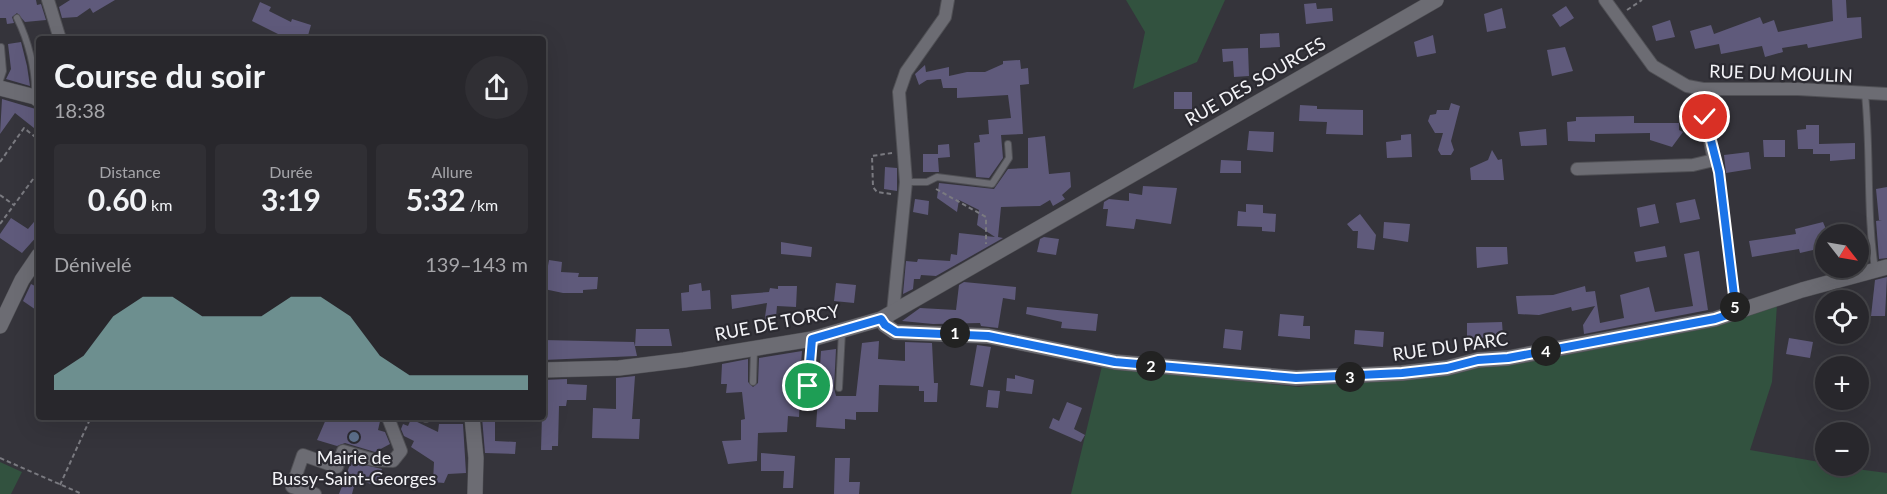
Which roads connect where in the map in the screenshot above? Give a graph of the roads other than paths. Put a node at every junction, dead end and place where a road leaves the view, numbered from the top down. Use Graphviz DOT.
graph roads {
  1 [pos="948,0"];
  2 [pos="1436,0"];
  3 [pos="1605,0"];
  4 [pos="51,1"];
  5 [pos="17,18"];
  6 [pos="59,36"];
  7 [pos="1,47"];
  8 [pos="0,80"];
  9 [pos="0,88"];
  10 [pos="1703,89"];
  11 [pos="36,91"];
  12 [pos="1865,94"];
  13 [pos="1887,94"];
  14 [pos="36,98"];
  15 [pos="1008,144"];
  16 [pos="1576,169"];
  17 [pos="906,182"];
  18 [pos="1093,197"];
  19 [pos="36,261"];
  20 [pos="1881,268"];
  21 [pos="887,316"];
  22 [pos="0,326"];
  23 [pos="842,330"];
  24 [pos="812,339"];
  25 [pos="754,349"];
  26 [pos="546,370"];
  27 [pos="753,382"];
  28 [pos="808,386"];
  29 [pos="839,388"];
  30 [pos="389,420"];
  31 [pos="472,420"];
  32 [pos="315,494"];
  33 [pos="475,494"];
  1 -- 17 [label="street"];
  2 -- 18 [label="street, RUE DES SOURCES"];
  3 -- 10 [label="street, RUE DU MOULIN"];
  4 -- 6 [label="street"];
  5 -- 11 [label="lane"];
  7 -- 8 [label="lane"];
  9 -- 14 [label="street"];
  10 -- 12 [label="street, RUE DU MOULIN"];
  10 -- 16 [label="street"];
  12 -- 13 [label="street, RUE DU MOULIN"];
  12 -- 20 [label="lane"];
  15 -- 17 [label="lane"];
  17 -- 21 [label="street"];
  18 -- 21 [label="street, RUE DE TORCY"];
  19 -- 22 [label="street"];
  20 -- 21 [label="street, RUE DU PARC"];
  21 -- 23 [label="street, RUE DE TORCY"];
  23 -- 24 [label="street, RUE DE TORCY"];
  23 -- 29 [label="lane"];
  24 -- 25 [label="street, RUE DE TORCY"];
  24 -- 28 [label="lane"];
  25 -- 26 [label="street, RUE DE TORCY"];
  25 -- 27 [label="lane"];
  30 -- 32 [label="street"];
  31 -- 33 [label="street"];
}
